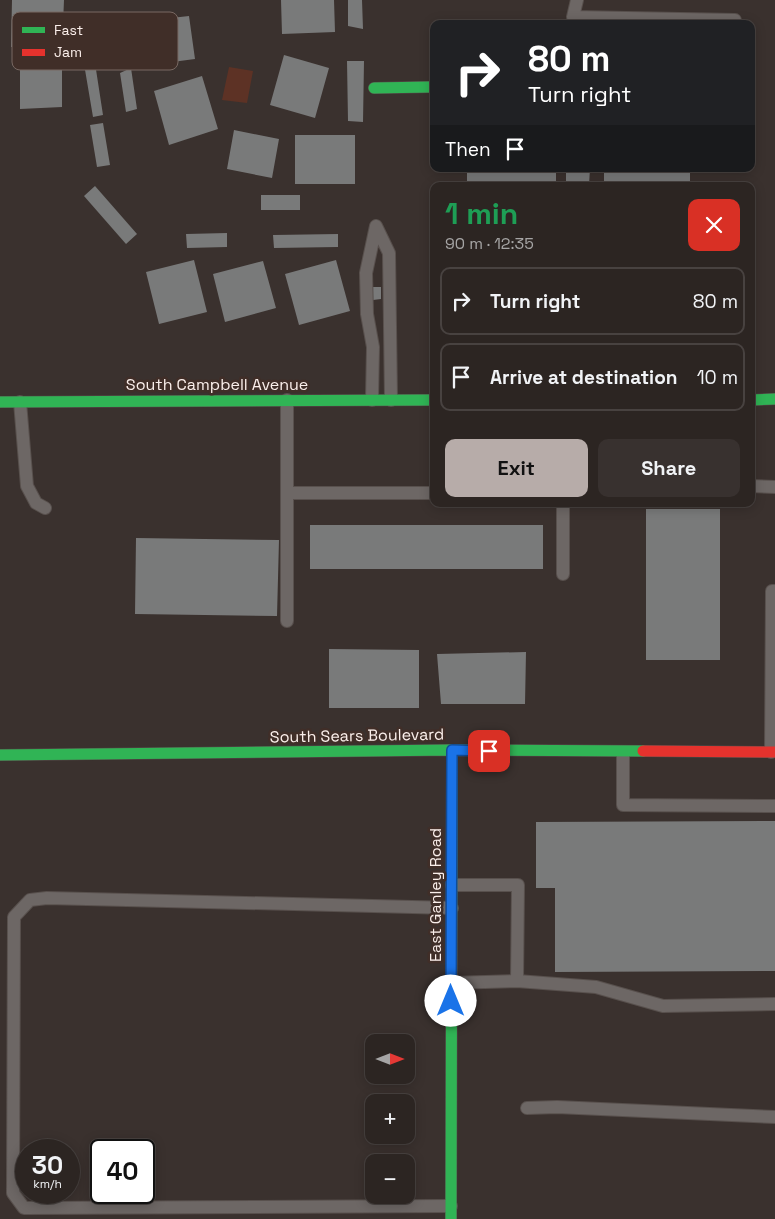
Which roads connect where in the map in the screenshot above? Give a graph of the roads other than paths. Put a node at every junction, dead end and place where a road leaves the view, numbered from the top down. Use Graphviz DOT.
graph roads {
  1 [pos="577,0"];
  2 [pos="573,20"];
  3 [pos="430,87"];
  4 [pos="374,88"];
  5 [pos="775,399"];
  6 [pos="287,400"];
  7 [pos="372,400"];
  8 [pos="391,400"];
  9 [pos="430,400"];
  10 [pos="755,400"];
  11 [pos="0,402"];
  12 [pos="20,402"];
  13 [pos="755,486"];
  14 [pos="775,487"];
  15 [pos="290,493"];
  16 [pos="430,493"];
  17 [pos="563,507"];
  18 [pos="45,508"];
  19 [pos="563,574"];
  20 [pos="775,591"];
  21 [pos="287,621"];
  22 [pos="773,678"];
  23 [pos="452,750"];
  24 [pos="624,752"];
  25 [pos="773,752"];
  26 [pos="0,755"];
  27 [pos="775,806"];
  28 [pos="452,885"];
  29 [pos="452,908"];
  30 [pos="517,981"];
  31 [pos="451,983"];
  32 [pos="775,1004"];
  33 [pos="527,1108"];
  34 [pos="775,1117"];
  35 [pos="451,1213"];
  1 -- 2 [label="lane"];
  3 -- 4 [label="street"];
  5 -- 10 [label="street"];
  6 -- 7 [label="street, South Campbell Avenue"];
  6 -- 12 [label="street, South Campbell Avenue"];
  6 -- 21 [label="lane"];
  7 -- 8 [label="street, South Campbell Avenue"];
  7 -- 8 [label="lane"];
  8 -- 9 [label="street, South Campbell Avenue"];
  11 -- 12 [label="street, South Campbell Avenue"];
  12 -- 18 [label="lane"];
  13 -- 14 [label="lane"];
  15 -- 16 [label="lane"];
  17 -- 19 [label="lane"];
  20 -- 22 [label="lane"];
  22 -- 25 [label="lane"];
  23 -- 24 [label="street, South Sears Boulevard"];
  23 -- 26 [label="street, South Sears Boulevard"];
  23 -- 28 [label="street, East Ganley Road"];
  24 -- 25 [label="street, South Sears Boulevard"];
  24 -- 27 [label="lane"];
  28 -- 29 [label="street, East Ganley Road"];
  28 -- 30 [label="lane"];
  29 -- 31 [label="street, East Ganley Road"];
  29 -- 35 [label="lane"];
  30 -- 31 [label="lane"];
  30 -- 32 [label="lane"];
  31 -- 35 [label="street, East Ganley Road"];
  33 -- 34 [label="lane"];
}
